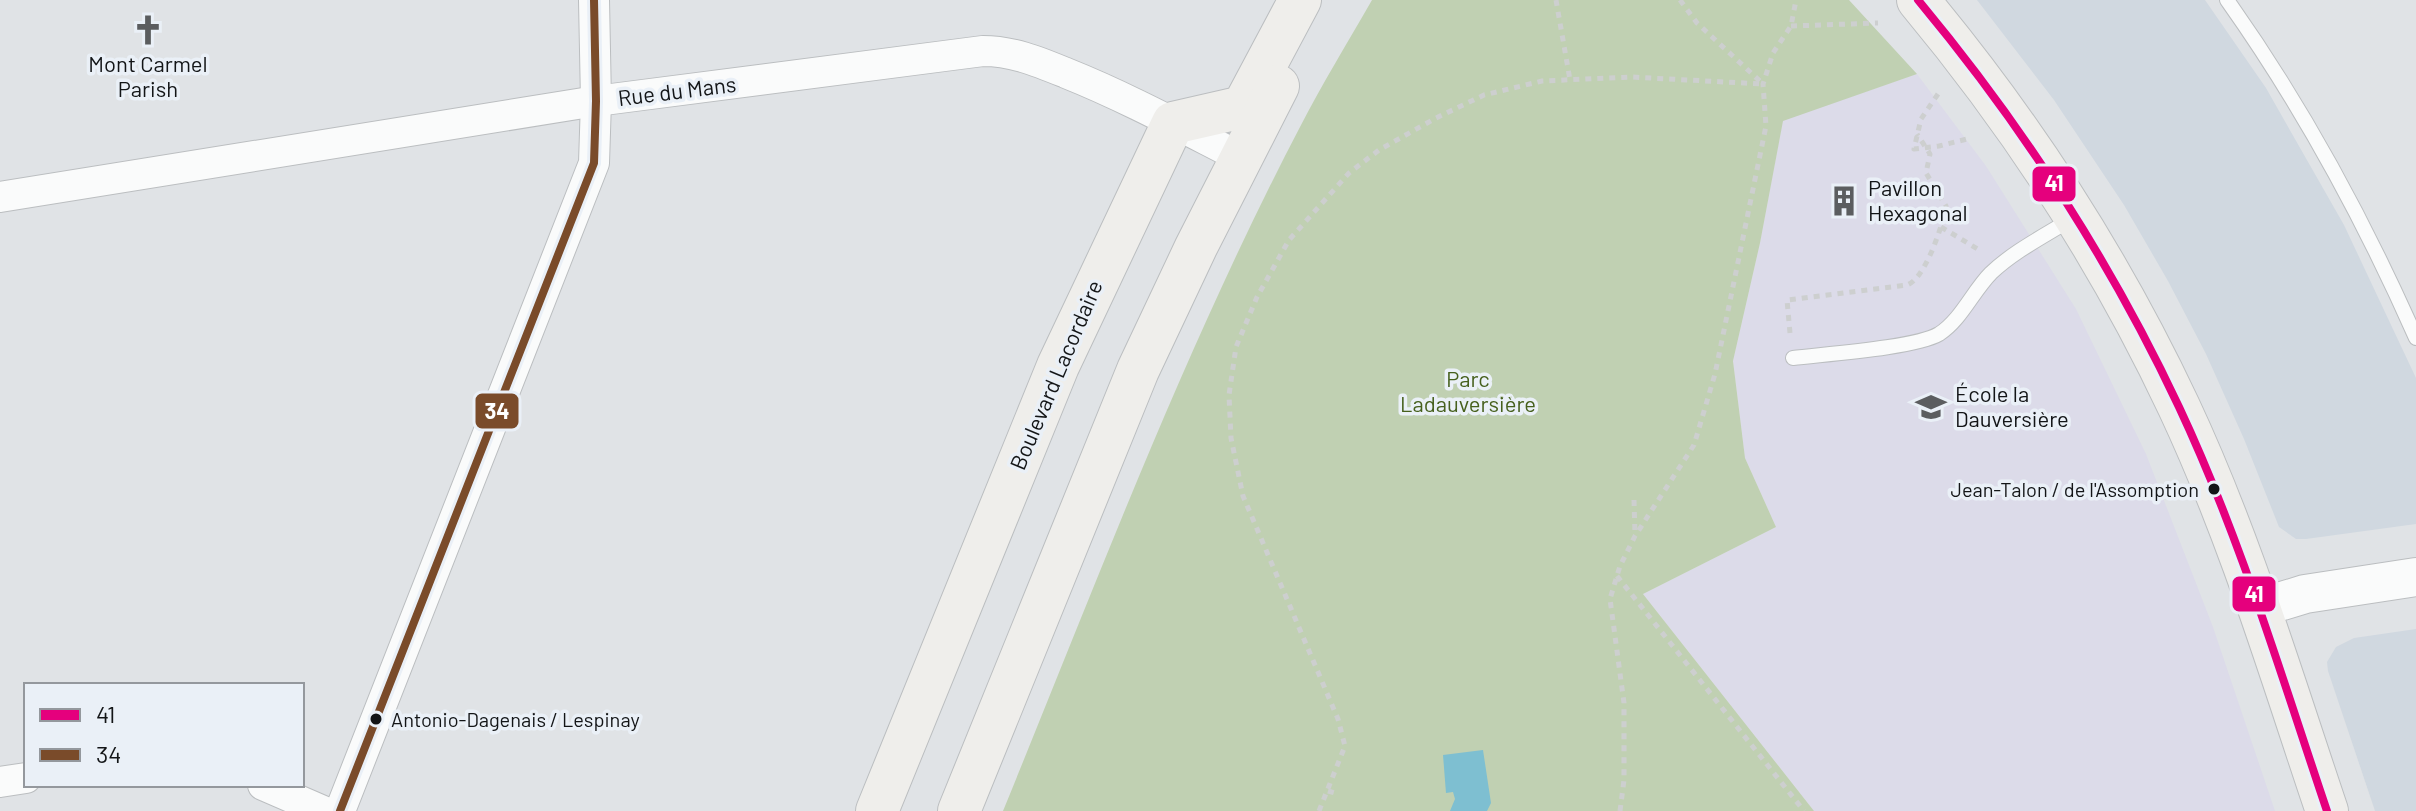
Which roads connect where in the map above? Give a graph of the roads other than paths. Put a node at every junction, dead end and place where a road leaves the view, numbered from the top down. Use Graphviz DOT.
graph roads {
  1 [pos="594,0"];
  2 [pos="1300,0"];
  3 [pos="1324,0"];
  4 [pos="1918,0"];
  5 [pos="2227,0"];
  6 [pos="596,101"];
  7 [pos="1173,123"];
  8 [pos="1240,157"];
  9 [pos="0,197"];
  10 [pos="2076,216"];
  11 [pos="2416,338"];
  12 [pos="1793,358"];
  13 [pos="2416,577"];
  14 [pos="2259,608"];
  15 [pos="24,778"];
  16 [pos="0,782"];
  17 [pos="268,787"];
  18 [pos="323,811"];
  19 [pos="340,811"];
  20 [pos="877,811"];
  21 [pos="959,811"];
  22 [pos="2327,811"];
  1 -- 6 [label="street"];
  2 -- 7 [label="main road"];
  3 -- 8 [label="main road"];
  4 -- 10 [label="main road"];
  5 -- 11 [label="lane"];
  6 -- 7 [label="street, Rue du Mans"];
  6 -- 9 [label="street, Rue du Mans"];
  6 -- 19 [label="street"];
  7 -- 8 [label="street, Rue du Mans"];
  7 -- 20 [label="main road, Boulevard Lacordaire"];
  8 -- 21 [label="main road"];
  10 -- 12 [label="lane"];
  10 -- 14 [label="main road"];
  13 -- 14 [label="street"];
  14 -- 22 [label="main road"];
  15 -- 16 [label="street"];
  17 -- 18 [label="street"];
}
